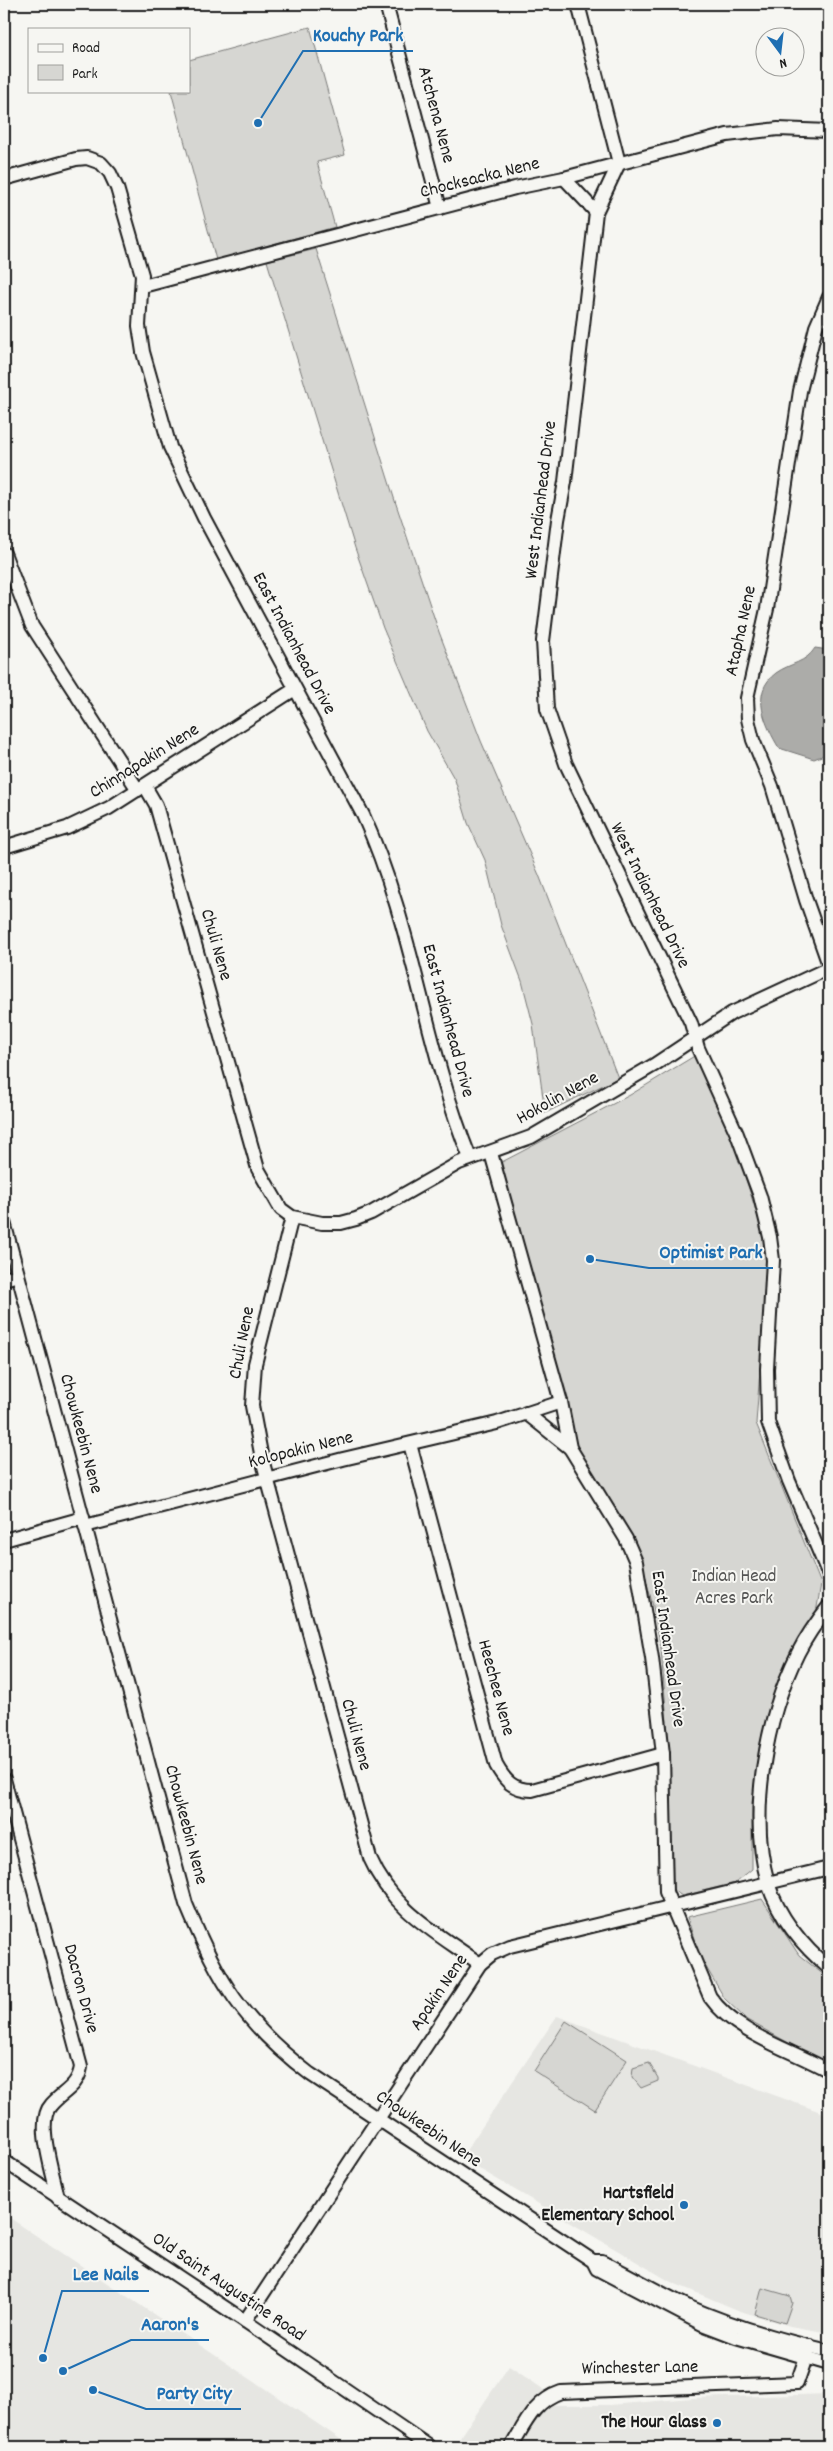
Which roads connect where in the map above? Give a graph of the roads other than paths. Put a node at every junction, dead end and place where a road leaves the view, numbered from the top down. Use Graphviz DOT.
graph roads {
  1 [pos="386,4"];
  2 [pos="578,4"];
  3 [pos="829,132"];
  4 [pos="619,162"];
  5 [pos="564,178"];
  6 [pos="4,179"];
  7 [pos="440,208"];
  8 [pos="596,212"];
  9 [pos="143,286"];
  10 [pos="829,297"];
  11 [pos="4,553"];
  12 [pos="295,689"];
  13 [pos="142,788"];
  14 [pos="4,847"];
  15 [pos="829,967"];
  16 [pos="695,1037"];
  17 [pos="491,1152"];
  18 [pos="470,1158"];
  19 [pos="292,1217"];
  20 [pos="4,1222"];
  21 [pos="18,1275"];
  22 [pos="4,1279"];
  23 [pos="561,1402"];
  24 [pos="526,1414"];
  25 [pos="410,1444"];
  26 [pos="570,1448"];
  27 [pos="267,1479"];
  28 [pos="84,1522"];
  29 [pos="4,1540"];
  30 [pos="829,1575"];
  31 [pos="829,1606"];
  32 [pos="663,1754"];
  33 [pos="4,1780"];
  34 [pos="829,1868"];
  35 [pos="768,1883"];
  36 [pos="672,1906"];
  37 [pos="480,1964"];
  38 [pos="829,1968"];
  39 [pos="829,2071"];
  40 [pos="380,2119"];
  41 [pos="4,2161"];
  42 [pos="58,2198"];
  43 [pos="246,2321"];
  44 [pos="829,2351"];
  45 [pos="808,2352"];
  46 [pos="829,2364"];
  47 [pos="430,2447"];
  48 [pos="511,2447"];
  1 -- 7 [label="street, Atchena Nene"];
  2 -- 4 [label="street"];
  3 -- 4 [label="street, Chocksacka Nene"];
  4 -- 5 [label="street, Chocksacka Nene"];
  4 -- 8 [label="street, West Indianhead Drive"];
  5 -- 7 [label="street, Chocksacka Nene"];
  5 -- 8 [label="street"];
  6 -- 9 [label="street, East Indianhead Drive"];
  7 -- 9 [label="street, Chocksacka Nene"];
  8 -- 16 [label="street, West Indianhead Drive"];
  9 -- 12 [label="street, East Indianhead Drive"];
  10 -- 15 [label="street, Atapha Nene"];
  11 -- 13 [label="street, Chuli Nene"];
  12 -- 13 [label="street, Chinnapakin Nene"];
  12 -- 18 [label="street, East Indianhead Drive"];
  13 -- 14 [label="street, Chinnapakin Nene"];
  13 -- 19 [label="street, Chuli Nene"];
  15 -- 16 [label="street, Hokolin Nene"];
  16 -- 17 [label="street, Hokolin Nene"];
  16 -- 30 [label="street, West Indianhead Drive"];
  17 -- 18 [label="street, Hokolin Nene"];
  17 -- 23 [label="street, East Indianhead Drive"];
  18 -- 19 [label="street, Hokolin Nene"];
  19 -- 27 [label="street, Chuli Nene"];
  20 -- 21 [label="street, Chowkeebin Nene"];
  21 -- 22 [label="street"];
  21 -- 28 [label="street, Chowkeebin Nene"];
  23 -- 24 [label="street, Kolopakin Nene"];
  23 -- 26 [label="street, East Indianhead Drive"];
  24 -- 25 [label="street, Kolopakin Nene"];
  24 -- 26 [label="street"];
  25 -- 27 [label="street, Kolopakin Nene"];
  25 -- 32 [label="street, Heechee Nene"];
  26 -- 32 [label="street, East Indianhead Drive"];
  27 -- 28 [label="street, Kolopakin Nene"];
  27 -- 37 [label="street, Chuli Nene"];
  28 -- 29 [label="street, Kolopakin Nene"];
  28 -- 40 [label="street, Chowkeebin Nene"];
  31 -- 35 [label="street"];
  32 -- 36 [label="street, East Indianhead Drive"];
  33 -- 42 [label="street, Dacron Drive"];
  34 -- 35 [label="street, Apakin Nene"];
  35 -- 36 [label="street, Apakin Nene"];
  35 -- 38 [label="street"];
  36 -- 37 [label="street, Apakin Nene"];
  36 -- 39 [label="street, East Indianhead Drive"];
  37 -- 40 [label="street, Apakin Nene"];
  40 -- 43 [label="street, Apakin Nene"];
  40 -- 45 [label="street, Chowkeebin Nene"];
  41 -- 42 [label="street, Old Saint Augustine Road"];
  42 -- 43 [label="street, Old Saint Augustine Road"];
  43 -- 47 [label="street, Old Saint Augustine Road"];
  44 -- 45 [label="street, Chowkeebin Nene"];
  45 -- 46 [label="street, Chowkeebin Nene"];
  45 -- 48 [label="street, Winchester Lane"];
}
